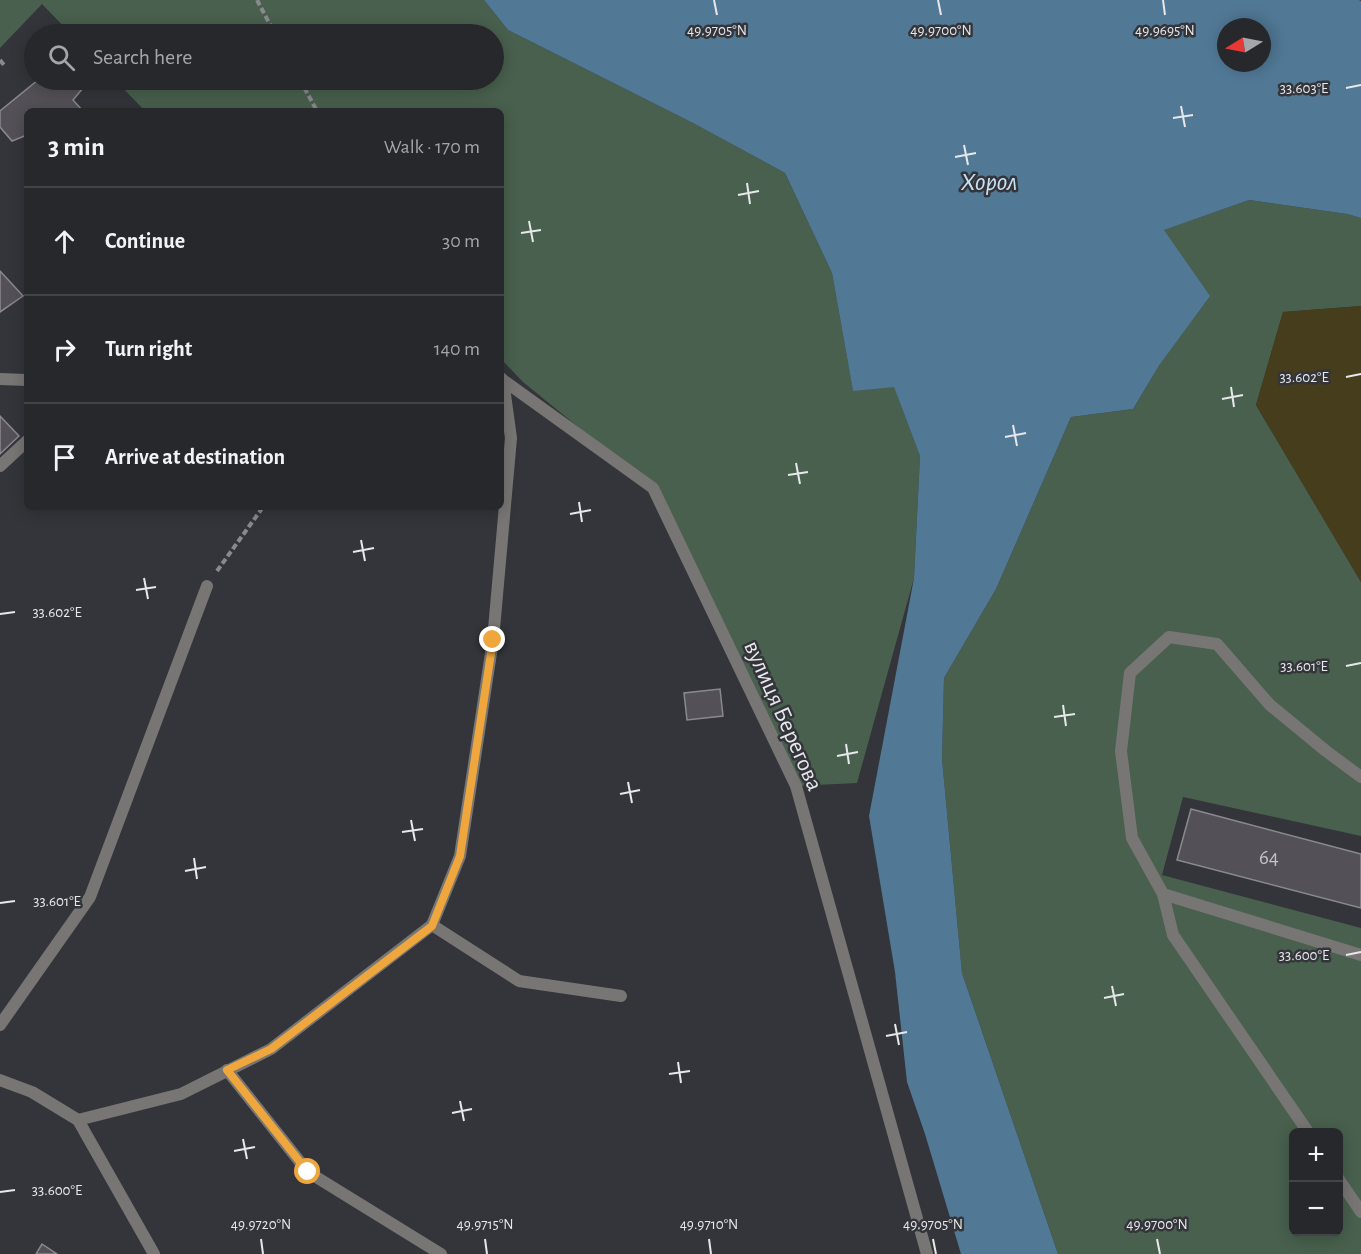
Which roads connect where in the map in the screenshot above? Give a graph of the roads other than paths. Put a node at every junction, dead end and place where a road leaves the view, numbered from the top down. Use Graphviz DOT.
graph roads {
  1 [pos="0,380"];
  2 [pos="24,380"];
  3 [pos="504,380"];
  4 [pos="504,392"];
  5 [pos="24,444"];
  6 [pos="0,466"];
  7 [pos="207,586"];
  8 [pos="1361,777"];
  9 [pos="1163,894"];
  10 [pos="432,926"];
  11 [pos="1361,955"];
  12 [pos="621,996"];
  13 [pos="0,1025"];
  14 [pos="227,1070"];
  15 [pos="0,1080"];
  16 [pos="78,1120"];
  17 [pos="1305,1128"];
  18 [pos="1341,1182"];
  19 [pos="1361,1212"];
  20 [pos="154,1254"];
  21 [pos="441,1254"];
  22 [pos="927,1254"];
  1 -- 2 [label="street"];
  3 -- 22 [label="street, вулиця Берегова"];
  4 -- 10 [label="street"];
  5 -- 6 [label="street"];
  7 -- 13 [label="street"];
  8 -- 9 [label="street"];
  9 -- 11 [label="street"];
  9 -- 17 [label="street"];
  10 -- 12 [label="street"];
  10 -- 14 [label="street"];
  14 -- 16 [label="street"];
  14 -- 21 [label="street"];
  15 -- 16 [label="street"];
  16 -- 20 [label="street"];
  18 -- 19 [label="street"];
}
